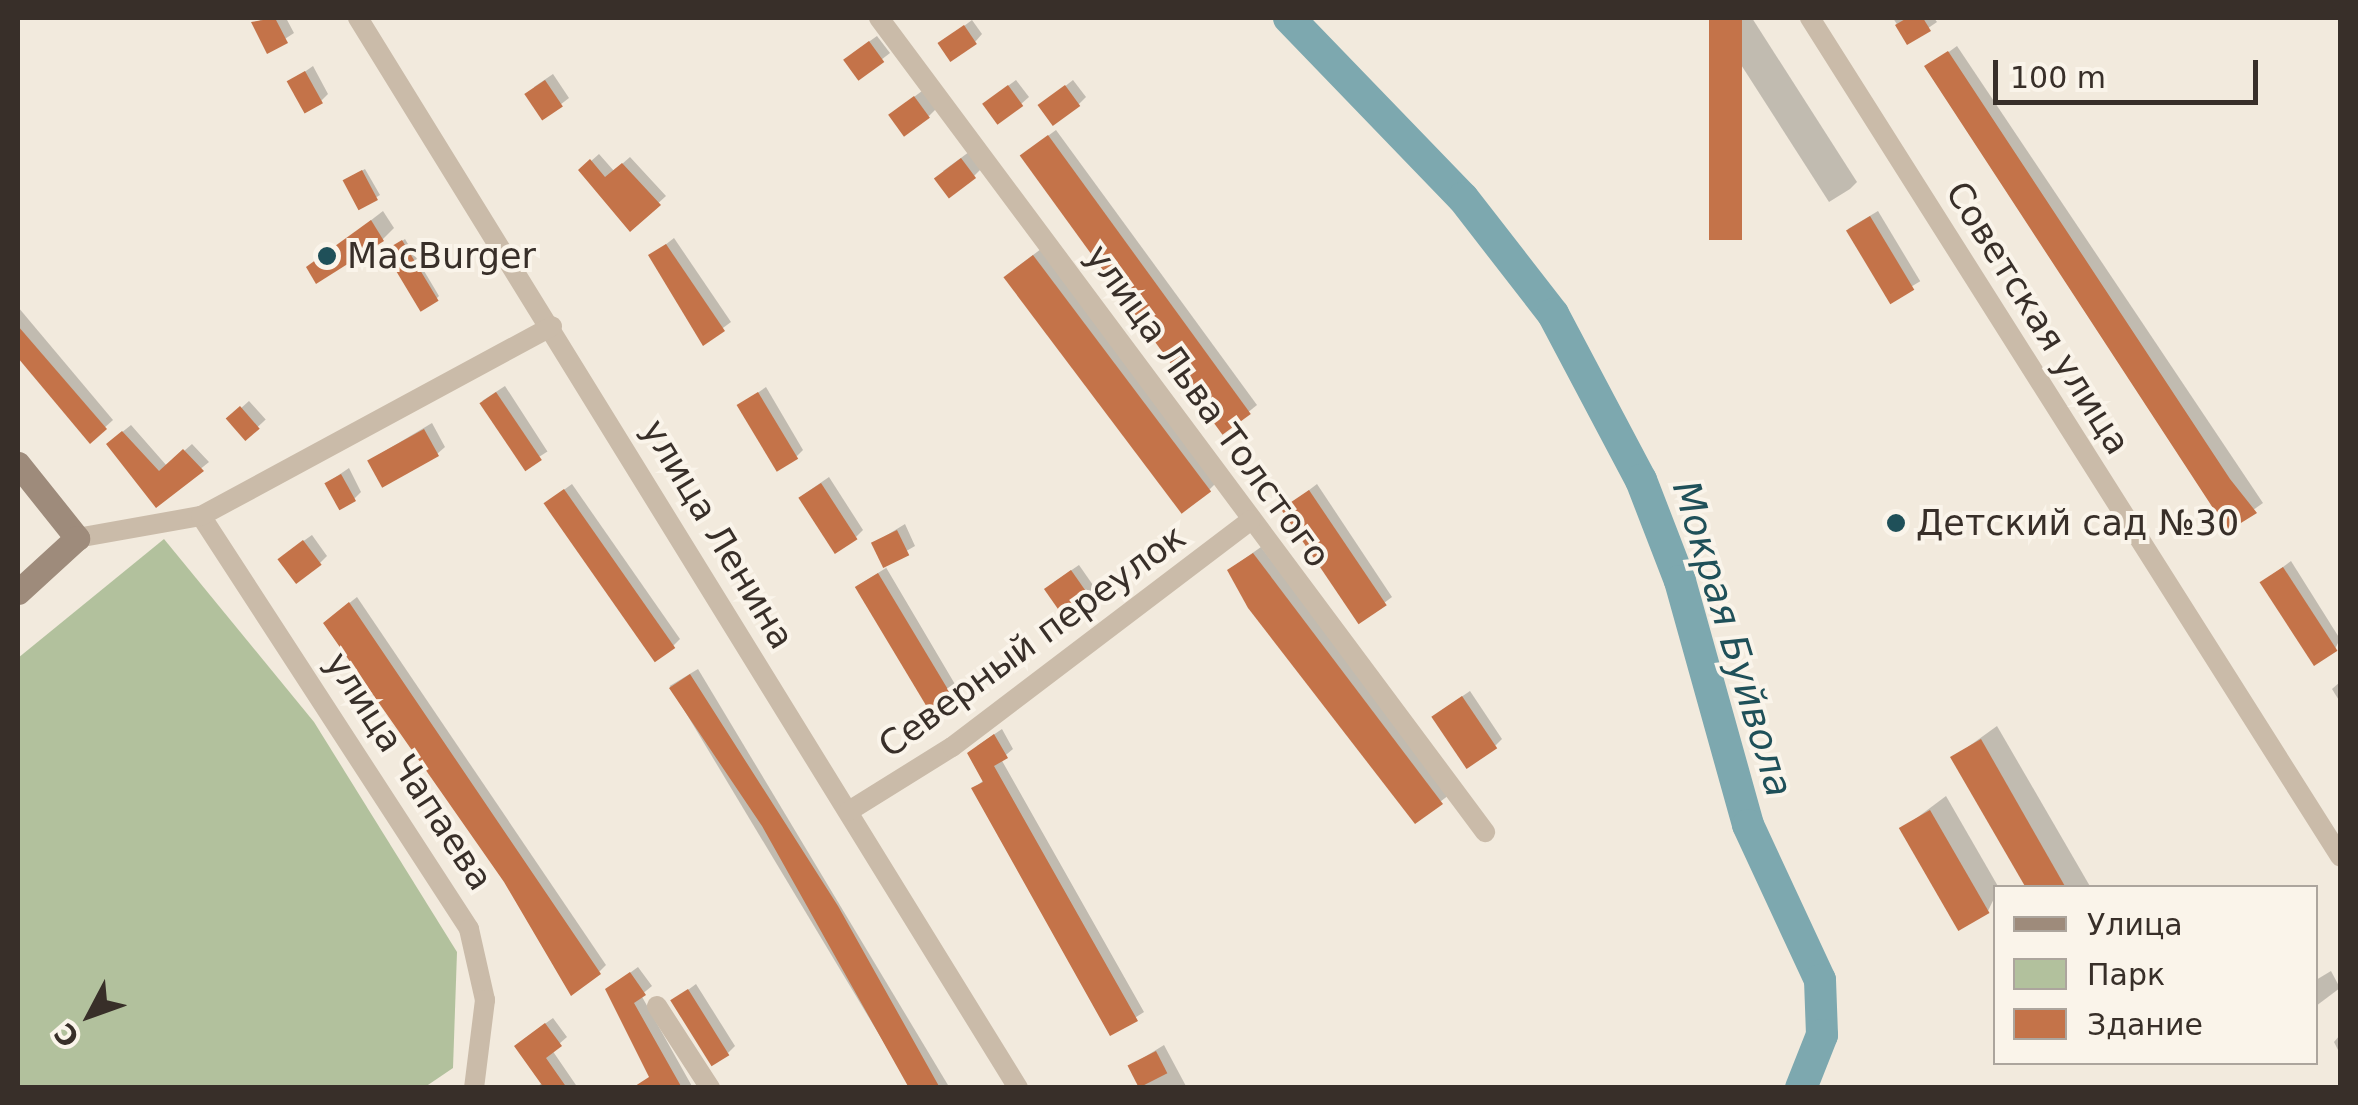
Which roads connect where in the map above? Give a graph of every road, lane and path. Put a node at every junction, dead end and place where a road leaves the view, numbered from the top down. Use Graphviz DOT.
graph roads {
  1 [pos="358,18"];
  2 [pos="879,18"];
  3 [pos="1810,18"];
  4 [pos="552,326"];
  5 [pos="18,464"];
  6 [pos="202,516"];
  7 [pos="1251,520"];
  8 [pos="77,538"];
  9 [pos="18,592"];
  10 [pos="849,811"];
  11 [pos="1485,832"];
  12 [pos="2340,856"];
  13 [pos="657,1006"];
  14 [pos="474,1088"];
  15 [pos="710,1088"];
  16 [pos="1018,1088"];
  1 -- 4 [label="street, улица Ленина"];
  2 -- 7 [label="street, улица Льва Толстого"];
  3 -- 12 [label="street, Советская улица"];
  4 -- 6 [label="street"];
  4 -- 10 [label="street, улица Ленина"];
  5 -- 8 [label="main road"];
  6 -- 8 [label="street"];
  6 -- 14 [label="street, улица Чапаева"];
  7 -- 10 [label="street, Северный переулок"];
  7 -- 11 [label="street, улица Льва Толстого"];
  8 -- 9 [label="main road"];
  10 -- 16 [label="street, улица Ленина"];
  13 -- 15 [label="street"];
}
